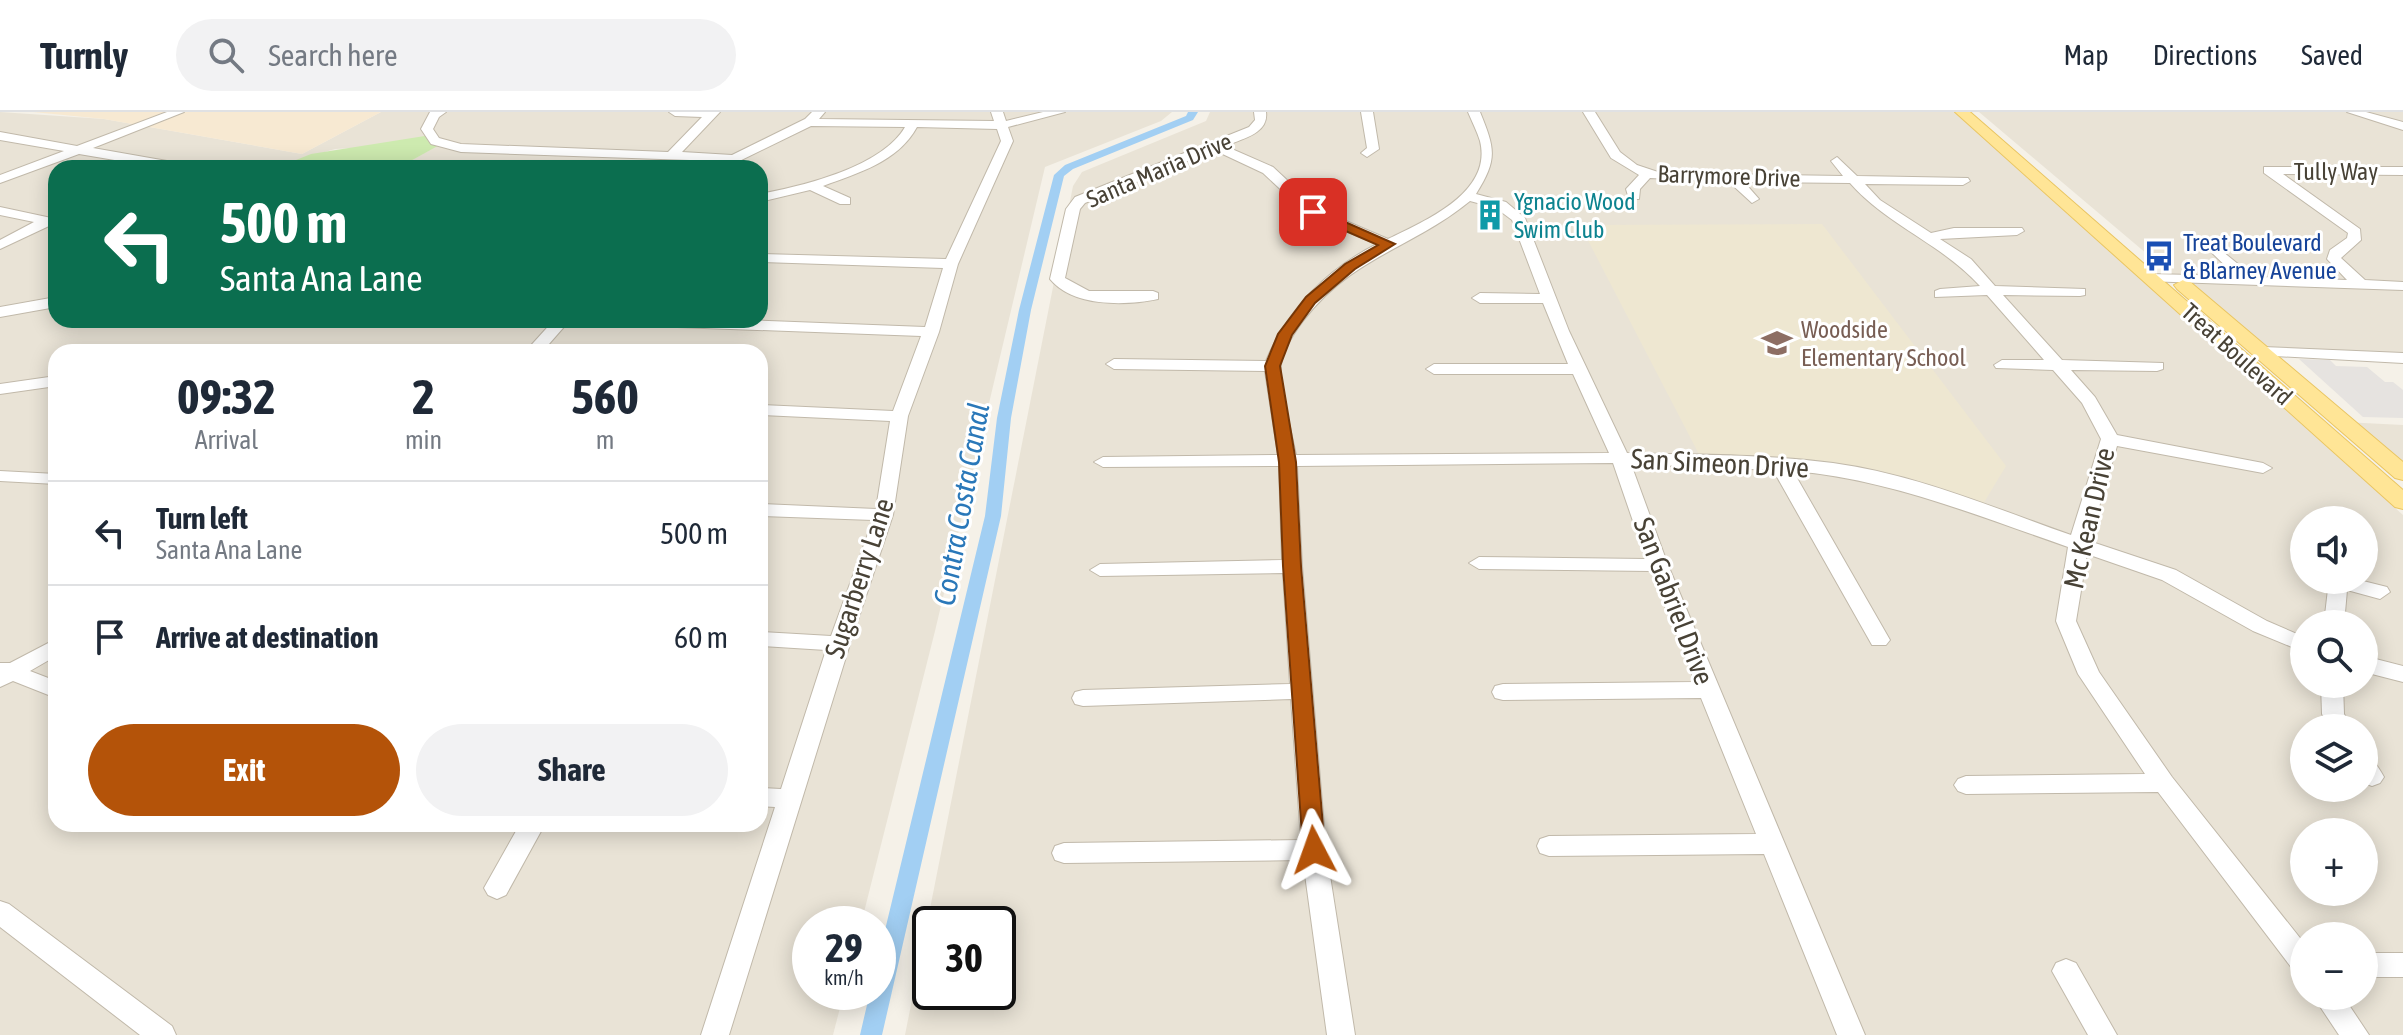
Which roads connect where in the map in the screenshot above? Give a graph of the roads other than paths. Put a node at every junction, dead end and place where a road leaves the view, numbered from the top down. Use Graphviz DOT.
graph roads {
  1 [pos="178,112"];
  2 [pos="440,112"];
  3 [pos="675,112"];
  4 [pos="1059,112"];
  5 [pos="1260,112"];
  6 [pos="1367,112"];
  7 [pos="1474,112"];
  8 [pos="1589,112"];
  9 [pos="1962,112"];
  10 [pos="1979,112"];
  11 [pos="2353,112"];
  12 [pos="713,113"];
  13 [pos="814,117"];
  14 [pos="999,118"];
  15 [pos="912,126"];
  16 [pos="2403,126"];
  17 [pos="0,136"];
  18 [pos="1215,146"];
  19 [pos="81,150"];
  20 [pos="1367,153"];
  21 [pos="673,154"];
  22 [pos="731,158"];
  23 [pos="53,160"];
  24 [pos="138,160"];
  25 [pos="728,160"];
  26 [pos="1837,161"];
  27 [pos="48,162"];
  28 [pos="2378,171"];
  29 [pos="2403,171"];
  30 [pos="1647,173"];
  31 [pos="0,179"];
  32 [pos="1734,179"];
  33 [pos="1852,180"];
  34 [pos="1963,181"];
  35 [pos="811,185"];
  36 [pos="2403,186"];
  37 [pos="768,196"];
  38 [pos="1468,196"];
  39 [pos="1634,196"];
  40 [pos="1752,199"];
  41 [pos="845,201"];
  42 [pos="0,211"];
  43 [pos="48,221"];
  44 [pos="48,223"];
  45 [pos="2017,231"];
  46 [pos="1926,238"];
  47 [pos="1388,244"];
  48 [pos="0,245"];
  49 [pos="2217,251"];
  50 [pos="768,258"];
  51 [pos="951,264"];
  52 [pos="2174,277"];
  53 [pos="2150,278"];
  54 [pos="2248,279"];
  55 [pos="2360,284"];
  56 [pos="2403,286"];
  57 [pos="1991,290"];
  58 [pos="2080,292"];
  59 [pos="1940,294"];
  60 [pos="1153,296"];
  61 [pos="1480,298"];
  62 [pos="1548,299"];
  63 [pos="48,303"];
  64 [pos="0,312"];
  65 [pos="768,326"];
  66 [pos="555,328"];
  67 [pos="931,332"];
  68 [pos="540,344"];
  69 [pos="2263,352"];
  70 [pos="2403,358"];
  71 [pos="1114,364"];
  72 [pos="2002,365"];
  73 [pos="2057,365"];
  74 [pos="1272,366"];
  75 [pos="2157,366"];
  76 [pos="1434,369"];
  77 [pos="1580,369"];
  78 [pos="48,382"];
  79 [pos="0,389"];
  80 [pos="768,410"];
  81 [pos="899,416"];
  82 [pos="2110,439"];
  83 [pos="1620,458"];
  84 [pos="2394,458"];
  85 [pos="1103,462"];
  86 [pos="1288,462"];
  87 [pos="1780,465"];
  88 [pos="2263,468"];
  89 [pos="2403,473"];
  90 [pos="0,476"];
  91 [pos="48,479"];
  92 [pos="2403,502"];
  93 [pos="768,510"];
  94 [pos="884,515"];
  95 [pos="2079,542"];
  96 [pos="1479,563"];
  97 [pos="1658,565"];
  98 [pos="1292,566"];
  99 [pos="1100,570"];
  100 [pos="2380,592"];
  101 [pos="2335,610"];
  102 [pos="2290,639"];
  103 [pos="768,640"];
  104 [pos="1879,640"];
  105 [pos="839,644"];
  106 [pos="48,650"];
  107 [pos="2378,668"];
  108 [pos="4,672"];
  109 [pos="2403,674"];
  110 [pos="48,687"];
  111 [pos="1709,690"];
  112 [pos="1304,691"];
  113 [pos="1503,692"];
  114 [pos="1083,698"];
  115 [pos="2164,783"];
  116 [pos="1966,785"];
  117 [pos="768,797"];
  118 [pos="788,798"];
  119 [pos="528,832"];
  120 [pos="1774,844"];
  121 [pos="1549,846"];
  122 [pos="1314,850"];
  123 [pos="1064,853"];
  124 [pos="497,888"];
  125 [pos="0,912"];
  126 [pos="2290,945"];
  127 [pos="2378,965"];
  128 [pos="2403,965"];
  129 [pos="2066,971"];
  130 [pos="2337,1010"];
  131 [pos="162,1035"];
  132 [pos="715,1035"];
  133 [pos="1341,1035"];
  134 [pos="1851,1035"];
  135 [pos="2103,1035"];
  136 [pos="2355,1035"];
  1 -- 19 [label="street"];
  2 -- 21 [label="street"];
  3 -- 12 [label="street"];
  4 -- 14 [label="street"];
  5 -- 18 [label="street, Santa Maria Drive"];
  6 -- 20 [label="street"];
  7 -- 38 [label="street"];
  8 -- 30 [label="street, Barrymore Drive"];
  9 -- 53 [label="main road, Treat Boulevard"];
  10 -- 52 [label="main road, Treat Boulevard"];
  11 -- 16 [label="street"];
  12 -- 21 [label="street"];
  13 -- 15 [label="street"];
  13 -- 22 [label="street"];
  14 -- 15 [label="street"];
  14 -- 51 [label="street, Sugarberry Lane"];
  15 -- 35 [label="street"];
  17 -- 19 [label="street"];
  18 -- 47 [label="street"];
  18 -- 60 [label="street, Santa Maria Drive"];
  19 -- 23 [label="street"];
  19 -- 24 [label="street"];
  21 -- 22 [label="street"];
  22 -- 25 [label="street"];
  26 -- 33 [label="street, Mc Kean Drive"];
  27 -- 31 [label="street"];
  28 -- 29 [label="street, Tully Way"];
  28 -- 36 [label="street"];
  28 -- 55 [label="street, Tully Way"];
  30 -- 32 [label="street, Barrymore Drive"];
  30 -- 39 [label="street"];
  32 -- 33 [label="street, Barrymore Drive"];
  32 -- 40 [label="street"];
  33 -- 34 [label="street, Barrymore Drive"];
  33 -- 46 [label="street, Mc Kean Drive"];
  35 -- 37 [label="street"];
  35 -- 41 [label="street"];
  38 -- 47 [label="street"];
  38 -- 62 [label="street, San Gabriel Drive"];
  42 -- 43 [label="street"];
  44 -- 48 [label="street"];
  45 -- 46 [label="street"];
  46 -- 57 [label="street, Mc Kean Drive"];
  47 -- 74 [label="street"];
  49 -- 54 [label="street"];
  50 -- 51 [label="street"];
  51 -- 67 [label="street, Sugarberry Lane"];
  52 -- 53 [label="street"];
  52 -- 54 [label="street"];
  52 -- 69 [label="main road, Treat Boulevard"];
  53 -- 92 [label="main road, Treat Boulevard"];
  54 -- 55 [label="street"];
  55 -- 56 [label="street"];
  57 -- 58 [label="street"];
  57 -- 59 [label="street"];
  57 -- 73 [label="street, Mc Kean Drive"];
  61 -- 62 [label="street"];
  62 -- 77 [label="street, San Gabriel Drive"];
  63 -- 64 [label="street"];
  65 -- 67 [label="street"];
  66 -- 68 [label="street"];
  67 -- 81 [label="street, Sugarberry Lane"];
  69 -- 70 [label="street"];
  69 -- 84 [label="main road, Treat Boulevard"];
  71 -- 74 [label="street"];
  72 -- 73 [label="street"];
  73 -- 75 [label="street"];
  73 -- 82 [label="street, Mc Kean Drive"];
  74 -- 86 [label="street"];
  76 -- 77 [label="street"];
  77 -- 83 [label="street, San Gabriel Drive"];
  78 -- 79 [label="street"];
  80 -- 81 [label="street"];
  81 -- 94 [label="street, Sugarberry Lane"];
  82 -- 88 [label="street"];
  82 -- 95 [label="street, Mc Kean Drive"];
  83 -- 86 [label="street, San Simeon Drive"];
  83 -- 87 [label="street, San Simeon Drive"];
  83 -- 97 [label="street, San Gabriel Drive"];
  84 -- 89 [label="main road, Treat Boulevard"];
  85 -- 86 [label="street, San Simeon Drive"];
  86 -- 98 [label="street"];
  87 -- 95 [label="street, San Simeon Drive"];
  87 -- 104 [label="street"];
  90 -- 91 [label="street"];
  93 -- 94 [label="street"];
  94 -- 105 [label="street, Sugarberry Lane"];
  95 -- 102 [label="street, San Simeon Drive"];
  95 -- 115 [label="street, Mc Kean Drive"];
  96 -- 97 [label="street"];
  97 -- 111 [label="street, San Gabriel Drive"];
  98 -- 99 [label="street"];
  98 -- 112 [label="street"];
  100 -- 101 [label="street"];
  103 -- 105 [label="street"];
  105 -- 118 [label="street, Sugarberry Lane"];
  106 -- 108 [label="street"];
  107 -- 109 [label="street"];
  108 -- 110 [label="street"];
  111 -- 113 [label="street"];
  111 -- 120 [label="street, San Gabriel Drive"];
  112 -- 114 [label="street"];
  112 -- 122 [label="street"];
  115 -- 116 [label="street"];
  115 -- 126 [label="street, Mc Kean Drive"];
  117 -- 118 [label="street"];
  118 -- 132 [label="street, Sugarberry Lane"];
  119 -- 124 [label="street"];
  120 -- 121 [label="street"];
  120 -- 134 [label="street, San Gabriel Drive"];
  122 -- 123 [label="street"];
  122 -- 133 [label="street"];
  125 -- 131 [label="street"];
  127 -- 128 [label="street"];
  129 -- 135 [label="street"];
  130 -- 136 [label="street"];
}
